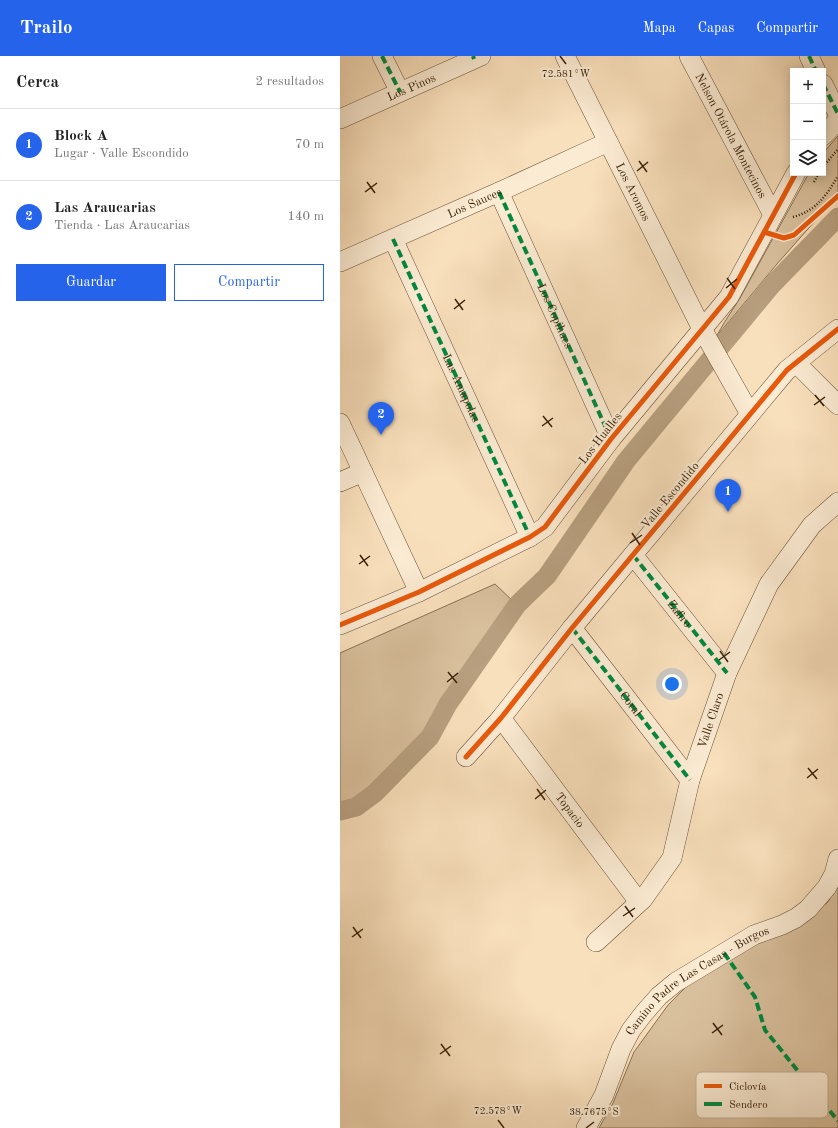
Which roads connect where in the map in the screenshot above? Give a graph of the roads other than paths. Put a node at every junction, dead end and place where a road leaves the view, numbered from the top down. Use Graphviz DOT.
graph roads {
  1 [pos="382,56"];
  2 [pos="565,56"];
  3 [pos="690,56"];
  4 [pos="809,56"];
  5 [pos="476,57"];
  6 [pos="815,68"];
  7 [pos="826,90"];
  8 [pos="400,92"];
  9 [pos="838,114"];
  10 [pos="340,119"];
  11 [pos="838,120"];
  12 [pos="826,133"];
  13 [pos="608,142"];
  14 [pos="794,176"];
  15 [pos="499,192"];
  16 [pos="773,215"];
  17 [pos="393,239"];
  18 [pos="340,262"];
  19 [pos="702,328"];
  20 [pos="838,329"];
  21 [pos="796,363"];
  22 [pos="838,405"];
  23 [pos="750,414"];
  24 [pos="340,423"];
  25 [pos="611,439"];
  26 [pos="363,472"];
  27 [pos="340,482"];
  28 [pos="838,502"];
  29 [pos="530,537"];
  30 [pos="633,555"];
  31 [pos="418,592"];
  32 [pos="340,625"];
  33 [pos="572,628"];
  34 [pos="727,673"];
  35 [pos="501,718"];
  36 [pos="466,757"];
  37 [pos="690,780"];
  38 [pos="838,859"];
  39 [pos="639,902"];
  40 [pos="596,942"];
  41 [pos="586,1128"];
  1 -- 8 [label="street"];
  2 -- 13 [label="street, Los Aromos"];
  3 -- 16 [label="street, Nelson Otárola Montecinos"];
  4 -- 6 [label="street"];
  5 -- 8 [label="street, Los Pinos"];
  7 -- 9 [label="street"];
  8 -- 10 [label="street, Los Pinos"];
  11 -- 12 [label="street"];
  13 -- 15 [label="street, Los Sauces"];
  13 -- 19 [label="street, Los Aromos"];
  14 -- 16 [label="street, Los Hualles"];
  15 -- 17 [label="street, Los Sauces"];
  15 -- 25 [label="street, Los Copihues"];
  16 -- 19 [label="street, Los Hualles"];
  17 -- 18 [label="street, Los Sauces"];
  17 -- 29 [label="street, Las Amapolas"];
  19 -- 23 [label="street, Los Aromos"];
  19 -- 25 [label="street, Los Hualles"];
  20 -- 21 [label="street, Valle Escondido"];
  21 -- 22 [label="street"];
  21 -- 23 [label="street, Valle Escondido"];
  23 -- 30 [label="street, Valle Escondido"];
  24 -- 26 [label="street"];
  25 -- 29 [label="street, Los Hualles"];
  26 -- 27 [label="street"];
  26 -- 31 [label="street"];
  28 -- 34 [label="street, Valle Claro"];
  29 -- 31 [label="street, Los Hualles"];
  30 -- 33 [label="street, Valle Escondido"];
  30 -- 34 [label="street, Zafiro"];
  31 -- 32 [label="street, Los Hualles"];
  33 -- 35 [label="street, Valle Escondido"];
  33 -- 37 [label="street, Coral"];
  34 -- 37 [label="street, Valle Claro"];
  35 -- 36 [label="street, Valle Escondido"];
  35 -- 39 [label="street, Topacio"];
  37 -- 39 [label="street, Valle Claro"];
  38 -- 41 [label="street, Camino Padre Las Casas - Burgos"];
  39 -- 40 [label="street, Valle Claro"];
}
